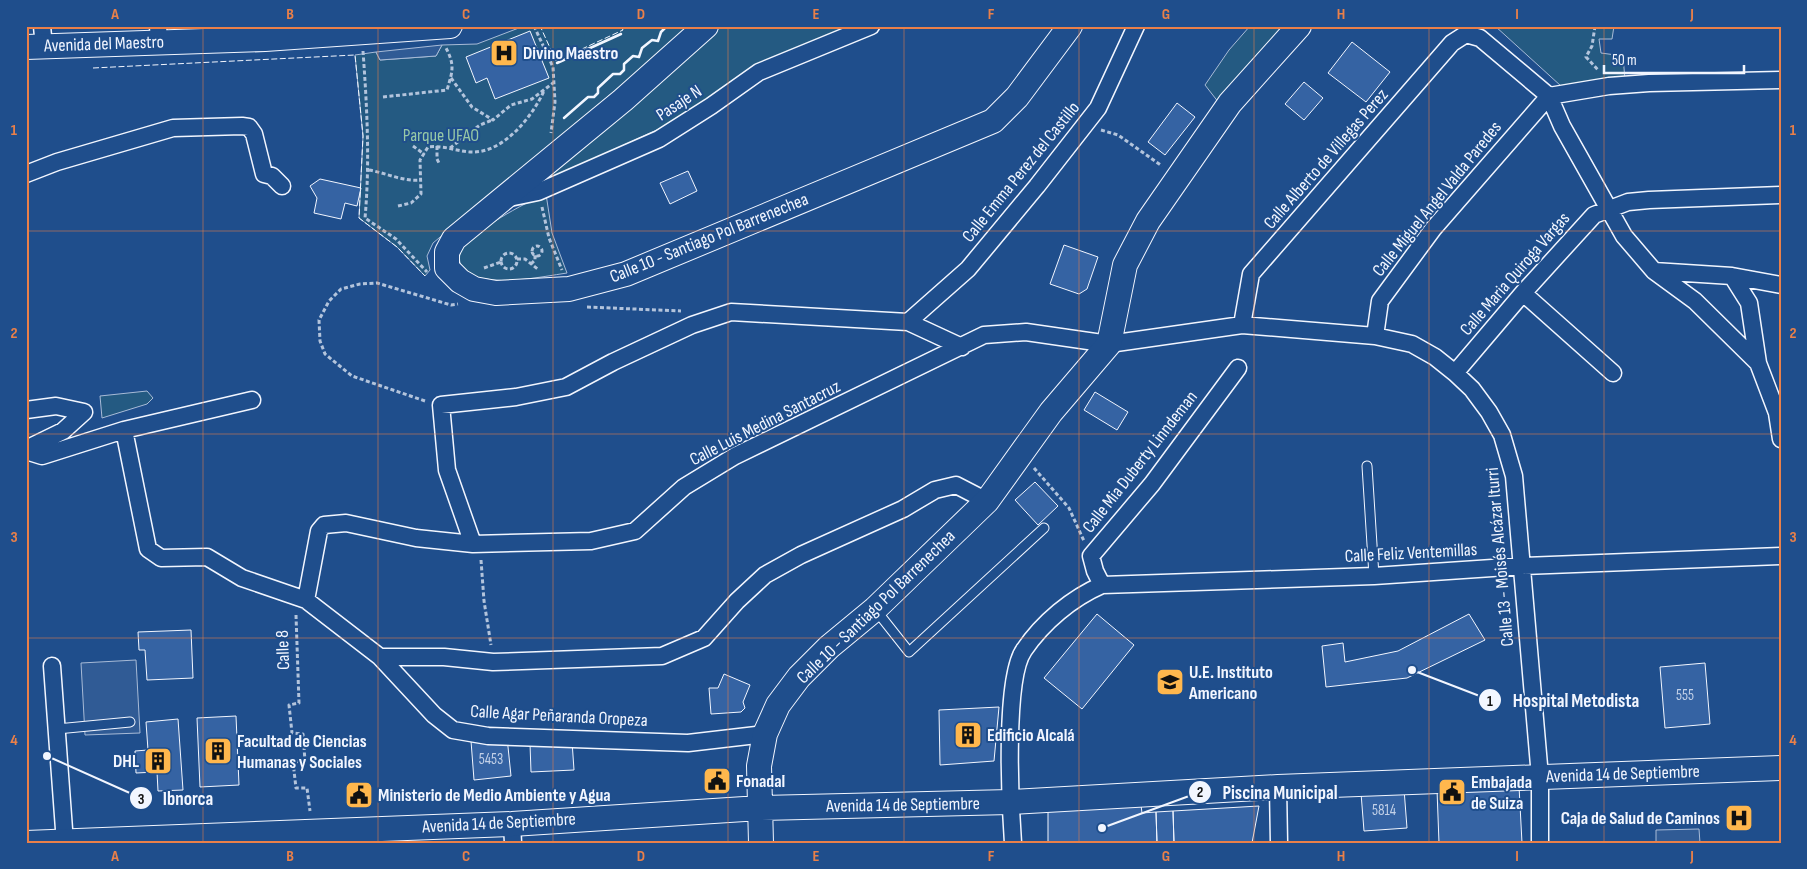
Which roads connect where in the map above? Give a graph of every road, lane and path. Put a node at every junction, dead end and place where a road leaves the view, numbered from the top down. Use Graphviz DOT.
graph roads {
  1 [pos="534,26"];
  2 [pos="706,26"];
  3 [pos="871,26"];
  4 [pos="1070,26"];
  5 [pos="1136,26"];
  6 [pos="1299,26"];
  7 [pos="1595,26"];
  8 [pos="372,31"];
  9 [pos="265,33"];
  10 [pos="159,34"];
  11 [pos="447,36"];
  12 [pos="37,40"];
  13 [pos="451,78"];
  14 [pos="1781,80"];
  15 [pos="554,83"];
  16 [pos="1609,86"];
  17 [pos="544,91"];
  18 [pos="1549,96"];
  19 [pos="382,97"];
  20 [pos="493,120"];
  21 [pos="1084,125"];
  22 [pos="413,146"];
  23 [pos="437,146"];
  24 [pos="450,148"];
  25 [pos="424,154"];
  26 [pos="553,158"];
  27 [pos="439,163"];
  28 [pos="368,170"];
  29 [pos="26,174"];
  30 [pos="1177,177"];
  31 [pos="421,180"];
  32 [pos="282,186"];
  33 [pos="538,192"];
  34 [pos="1781,196"];
  35 [pos="502,199"];
  36 [pos="398,206"];
  37 [pos="1611,210"];
  38 [pos="535,255"];
  39 [pos="517,258"];
  40 [pos="501,262"];
  41 [pos="531,264"];
  42 [pos="479,269"];
  43 [pos="1654,271"];
  44 [pos="545,276"];
  45 [pos="1732,276"];
  46 [pos="432,278"];
  47 [pos="1781,285"];
  48 [pos="569,290"];
  49 [pos="1523,294"];
  50 [pos="463,303"];
  51 [pos="684,311"];
  52 [pos="908,322"];
  53 [pos="1242,325"];
  54 [pos="1375,336"];
  55 [pos="1110,344"];
  56 [pos="962,347"];
  57 [pos="1758,363"];
  58 [pos="1238,368"];
  59 [pos="1455,373"];
  60 [pos="1613,373"];
  61 [pos="252,400"];
  62 [pos="440,404"];
  63 [pos="26,410"];
  64 [pos="1779,413"];
  65 [pos="124,430"];
  66 [pos="1781,439"];
  67 [pos="26,450"];
  68 [pos="1022,455"];
  69 [pos="1367,466"];
  70 [pos="987,501"];
  71 [pos="1044,528"];
  72 [pos="473,544"];
  73 [pos="1091,556"];
  74 [pos="1781,556"];
  75 [pos="1522,566"];
  76 [pos="1374,576"];
  77 [pos="1102,585"];
  78 [pos="301,598"];
  79 [pos="875,608"];
  80 [pos="380,657"];
  81 [pos="493,662"];
  82 [pos="52,666"];
  83 [pos="130,722"];
  84 [pos="57,729"];
  85 [pos="765,734"];
  86 [pos="1781,768"];
  87 [pos="1540,777"];
  88 [pos="1278,787"];
  89 [pos="1010,802"];
  90 [pos="760,808"];
  91 [pos="319,831"];
  92 [pos="512,833"];
  93 [pos="65,842"];
  94 [pos="26,843"];
  95 [pos="761,843"];
  96 [pos="1013,843"];
  97 [pos="1279,843"];
  98 [pos="1540,843"];
  1 -- 15 [label="path"];
  2 -- 26 [label="main road, Calle 10 - Santiago Pol Barrenechea"];
  3 -- 33 [label="street, Pasaje N"];
  4 -- 48 [label="main road, Calle 10 - Santiago Pol Barrenechea"];
  5 -- 21 [label="street, Calle Emma Perez del Castillo"];
  6 -- 30 [label="main road"];
  7 -- 16 [label="path"];
  8 -- 9 [label="main road, Avenida del Maestro"];
  8 -- 11 [label="main road, Avenida del Maestro"];
  8 -- 28 [label="path"];
  9 -- 10 [label="main road, Avenida del Maestro"];
  10 -- 12 [label="main road, Avenida del Maestro"];
  11 -- 13 [label="path"];
  13 -- 19 [label="path"];
  13 -- 20 [label="path"];
  14 -- 16 [label="street"];
  15 -- 17 [label="path"];
  15 -- 26 [label="path"];
  16 -- 18 [label="street"];
  17 -- 20 [label="path"];
  17 -- 24 [label="path"];
  18 -- 37 [label="street"];
  18 -- 53 [label="street, Calle Alberto de Villegas Perez"];
  18 -- 54 [label="street, Calle Miguel Angel Valda Paredes"];
  20 -- 24 [label="path"];
  21 -- 30 [label="path"];
  21 -- 52 [label="street, Calle Emma Perez del Castillo"];
  22 -- 25 [label="path"];
  23 -- 24 [label="path"];
  23 -- 25 [label="path"];
  23 -- 27 [label="path"];
  25 -- 31 [label="path"];
  26 -- 35 [label="main road, Calle 10 - Santiago Pol Barrenechea"];
  28 -- 31 [label="path"];
  28 -- 46 [label="path"];
  29 -- 32 [label="street"];
  30 -- 55 [label="main road"];
  31 -- 36 [label="path"];
  33 -- 35 [label="street, Pasaje N"];
  33 -- 48 [label="path"];
  34 -- 37 [label="street, Calle Maria Quiroga Vargas"];
  35 -- 48 [label="main road, Calle 10 - Santiago Pol Barrenechea"];
  37 -- 43 [label="street"];
  37 -- 49 [label="street, Calle Maria Quiroga Vargas"];
  38 -- 41 [label="path"];
  39 -- 40 [label="path"];
  39 -- 40 [label="path"];
  39 -- 41 [label="path"];
  40 -- 42 [label="path"];
  41 -- 44 [label="path"];
  43 -- 45 [label="street"];
  43 -- 57 [label="street"];
  45 -- 47 [label="street"];
  45 -- 57 [label="street"];
  48 -- 51 [label="path"];
  49 -- 59 [label="street, Calle Maria Quiroga Vargas"];
  49 -- 60 [label="street"];
  50 -- 62 [label="path"];
  52 -- 56 [label="street"];
  52 -- 62 [label="street"];
  53 -- 54 [label="street, Calle 13 - Moisés Alcázar Iturri"];
  53 -- 55 [label="street, Calle 13 - Moisés Alcázar Iturri"];
  54 -- 59 [label="street, Calle 13 - Moisés Alcázar Iturri"];
  55 -- 56 [label="street, Calle Luis Medina Santacruz"];
  55 -- 68 [label="main road, Calle 10 - Santiago Pol Barrenechea"];
  56 -- 72 [label="street, Calle Luis Medina Santacruz"];
  57 -- 64 [label="street"];
  58 -- 73 [label="street, Calle Mia Duberty Linndeman"];
  59 -- 75 [label="street, Calle 13 - Moisés Alcázar Iturri"];
  61 -- 65 [label="street"];
  62 -- 72 [label="street"];
  63 -- 67 [label="street"];
  64 -- 66 [label="street"];
  65 -- 67 [label="street"];
  65 -- 78 [label="street, Calle Agar Peñaranda Oropeza"];
  68 -- 70 [label="main road, Calle 10 - Santiago Pol Barrenechea"];
  68 -- 73 [label="path"];
  69 -- 76 [label="lane"];
  70 -- 79 [label="main road, Calle 10 - Santiago Pol Barrenechea"];
  70 -- 81 [label="street"];
  71 -- 79 [label="lane"];
  72 -- 78 [label="street, Calle Luis Medina Santacruz"];
  72 -- 81 [label="path"];
  73 -- 77 [label="street, Calle Mia Duberty Linndeman"];
  74 -- 75 [label="street, Calle Feliz Ventemillas"];
  75 -- 76 [label="street, Calle Feliz Ventemillas"];
  75 -- 87 [label="street, Calle 13 - Moisés Alcázar Iturri"];
  76 -- 77 [label="street, Calle Feliz Ventemillas"];
  77 -- 89 [label="street"];
  78 -- 80 [label="street, Calle Agar Peñaranda Oropeza"];
  78 -- 91 [label="path, Calle 8"];
  79 -- 85 [label="main road, Calle 10 - Santiago Pol Barrenechea"];
  80 -- 81 [label="street"];
  80 -- 85 [label="street, Calle Agar Peñaranda Oropeza"];
  82 -- 84 [label="street"];
  83 -- 84 [label="lane"];
  84 -- 93 [label="street"];
  85 -- 90 [label="main road, Calle 10 - Santiago Pol Barrenechea"];
  86 -- 87 [label="main road, Avenida 14 de Septiembre"];
  87 -- 88 [label="main road, Avenida 14 de Septiembre"];
  87 -- 98 [label="street, Calle 13 - Moisés Alcázar Iturri"];
  88 -- 89 [label="main road, Avenida 14 de Septiembre"];
  88 -- 97 [label="street"];
  89 -- 90 [label="main road, Avenida 14 de Septiembre"];
  89 -- 96 [label="street"];
  90 -- 92 [label="main road, Avenida 14 de Septiembre"];
  90 -- 95 [label="main road, Calle 10 - Santiago Pol Barrenechea"];
  91 -- 92 [label="main road, Avenida 14 de Septiembre"];
  91 -- 93 [label="main road, Avenida 14 de Septiembre"];
  93 -- 94 [label="main road, Avenida 14 de Septiembre"];
}
